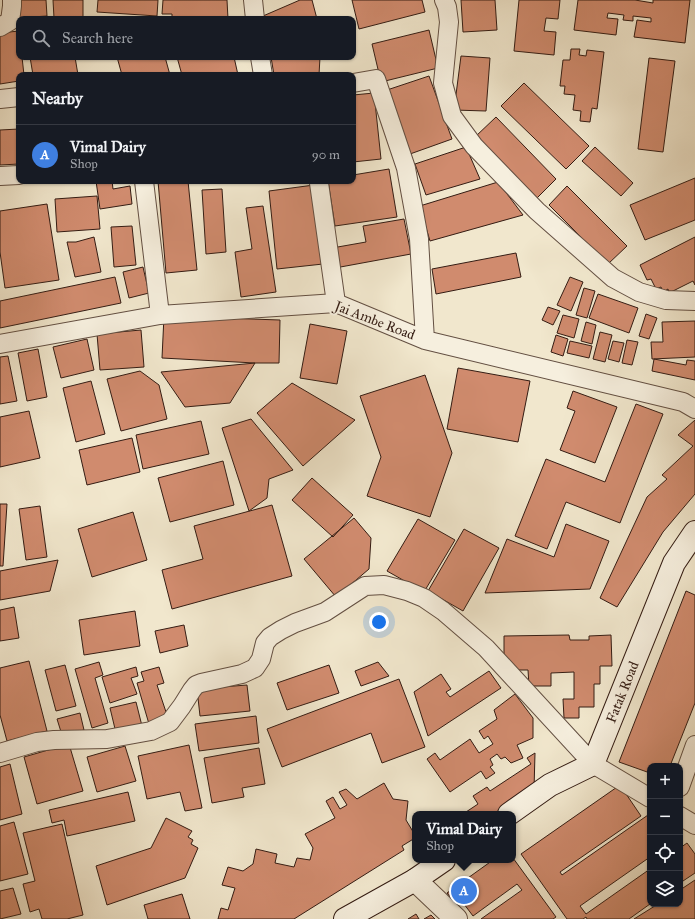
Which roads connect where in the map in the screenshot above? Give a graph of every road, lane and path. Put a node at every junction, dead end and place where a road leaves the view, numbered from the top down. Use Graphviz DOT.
graph roads {
  1 [pos="12,0"];
  2 [pos="253,0"];
  3 [pos="444,0"];
  4 [pos="255,16"];
  5 [pos="0,27"];
  6 [pos="260,60"];
  7 [pos="262,72"];
  8 [pos="356,82"];
  9 [pos="16,97"];
  10 [pos="0,98"];
  11 [pos="16,175"];
  12 [pos="0,176"];
  13 [pos="144,184"];
  14 [pos="319,184"];
  15 [pos="695,301"];
  16 [pos="336,303"];
  17 [pos="160,315"];
  18 [pos="426,340"];
  19 [pos="0,344"];
  20 [pos="695,409"];
  21 [pos="695,532"];
  22 [pos="695,745"];
  23 [pos="0,753"];
  24 [pos="593,764"];
  25 [pos="683,779"];
  26 [pos="647,796"];
  27 [pos="513,811"];
  28 [pos="683,818"];
  29 [pos="695,825"];
  30 [pos="440,863"];
  31 [pos="415,880"];
  32 [pos="346,919"];
  33 [pos="456,919"];
  1 -- 5 [label="street"];
  2 -- 4 [label="street"];
  3 -- 15 [label="street"];
  6 -- 7 [label="street"];
  8 -- 18 [label="street"];
  9 -- 10 [label="street"];
  11 -- 12 [label="street"];
  13 -- 17 [label="street"];
  14 -- 16 [label="street"];
  16 -- 17 [label="street, Jai Ambe Road"];
  16 -- 18 [label="street, Jai Ambe Road"];
  17 -- 19 [label="street, Jai Ambe Road"];
  18 -- 20 [label="street, Jai Ambe Road"];
  21 -- 24 [label="main road, Fatak Road"];
  22 -- 25 [label="street"];
  23 -- 24 [label="street"];
  24 -- 26 [label="street"];
  24 -- 27 [label="main road"];
  28 -- 29 [label="street"];
  30 -- 31 [label="main road"];
  31 -- 32 [label="main road"];
  31 -- 33 [label="main road"];
}
